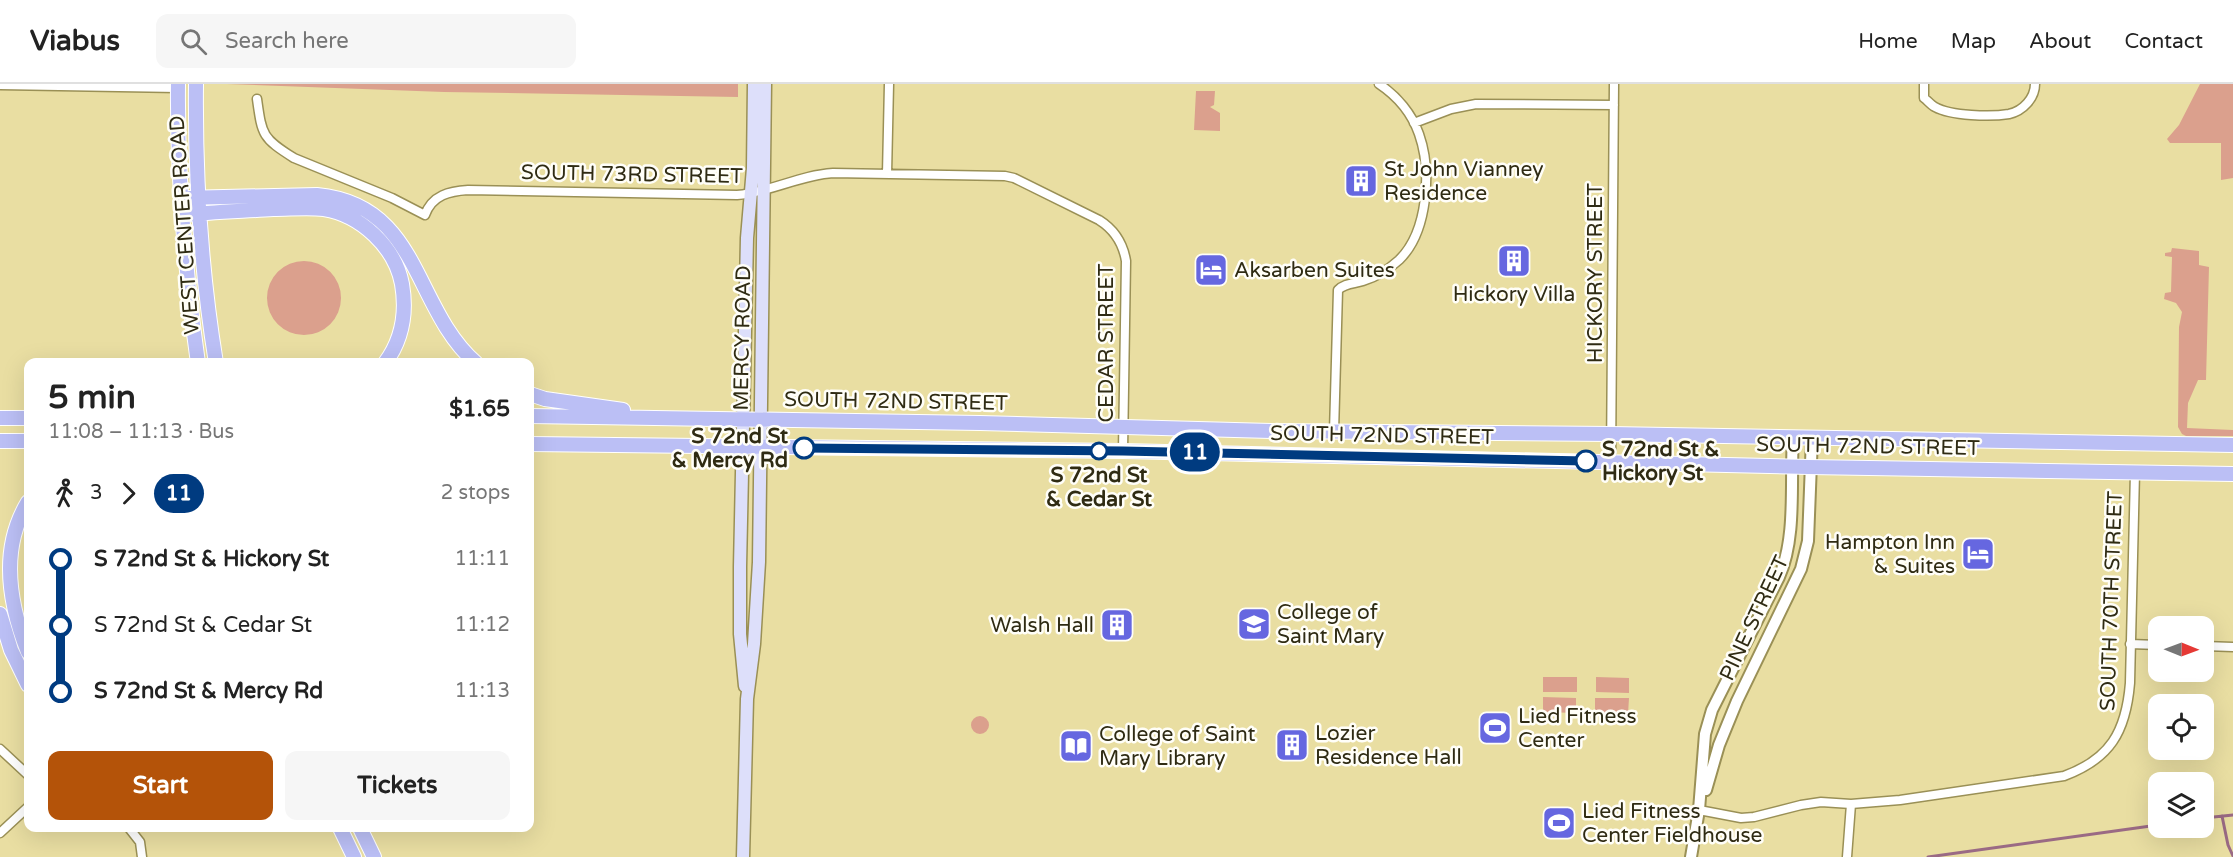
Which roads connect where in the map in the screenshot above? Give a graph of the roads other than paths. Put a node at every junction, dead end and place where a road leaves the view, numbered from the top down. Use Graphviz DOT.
graph roads {
  1 [pos="196,84"];
  2 [pos="754,84"];
  3 [pos="765,84"];
  4 [pos="889,84"];
  5 [pos="1379,84"];
  6 [pos="1614,84"];
  7 [pos="1924,84"];
  8 [pos="0,85"];
  9 [pos="89,85"];
  10 [pos="178,86"];
  11 [pos="2035,88"];
  12 [pos="256,99"];
  13 [pos="1614,105"];
  14 [pos="1414,123"];
  15 [pos="887,174"];
  16 [pos="763,191"];
  17 [pos="750,194"];
  18 [pos="181,198"];
  19 [pos="198,198"];
  20 [pos="200,213"];
  21 [pos="182,215"];
  22 [pos="1118,237"];
  23 [pos="197,358"];
  24 [pos="215,358"];
  25 [pos="388,358"];
  26 [pos="471,358"];
  27 [pos="534,395"];
  28 [pos="534,417"];
  29 [pos="0,418"];
  30 [pos="24,418"];
  31 [pos="670,418"];
  32 [pos="744,419"];
  33 [pos="761,419"];
  34 [pos="1123,428"];
  35 [pos="1334,432"];
  36 [pos="1611,434"];
  37 [pos="1793,437"];
  38 [pos="1812,437"];
  39 [pos="0,441"];
  40 [pos="24,441"];
  41 [pos="534,444"];
  42 [pos="2233,445"];
  43 [pos="743,446"];
  44 [pos="760,447"];
  45 [pos="1123,451"];
  46 [pos="1611,462"];
  47 [pos="1791,466"];
  48 [pos="1809,467"];
  49 [pos="2134,472"];
  50 [pos="2233,474"];
  51 [pos="24,511"];
  52 [pos="0,614"];
  53 [pos="24,640"];
  54 [pos="2130,644"];
  55 [pos="2148,645"];
  56 [pos="2214,646"];
  57 [pos="2233,647"];
  58 [pos="24,677"];
  59 [pos="747,699"];
  60 [pos="0,749"];
  61 [pos="24,771"];
  62 [pos="1851,804"];
  63 [pos="1700,810"];
  64 [pos="24,811"];
  65 [pos="133,832"];
  66 [pos="342,832"];
  67 [pos="362,832"];
  68 [pos="0,833"];
  69 [pos="1847,855"];
  70 [pos="142,857"];
  71 [pos="354,857"];
  72 [pos="374,857"];
  73 [pos="743,857"];
  74 [pos="1691,857"];
  1 -- 19 [label="main road, WEST CENTER ROAD"];
  2 -- 17 [label="main road, MERCY ROAD"];
  3 -- 16 [label="main road, MERCY ROAD"];
  4 -- 15 [label="street"];
  5 -- 14 [label="street"];
  6 -- 13 [label="street, HICKORY STREET"];
  7 -- 11 [label="street"];
  8 -- 9 [label="street"];
  9 -- 10 [label="street"];
  10 -- 18 [label="main road, WEST CENTER ROAD"];
  12 -- 17 [label="street, SOUTH 73RD STREET"];
  13 -- 14 [label="street"];
  13 -- 36 [label="street, HICKORY STREET"];
  14 -- 35 [label="street"];
  15 -- 16 [label="street, SOUTH 73RD STREET"];
  15 -- 22 [label="street, SOUTH 73RD STREET"];
  16 -- 17 [label="street, SOUTH 73RD STREET"];
  16 -- 33 [label="main road, MERCY ROAD"];
  17 -- 32 [label="main road, MERCY ROAD"];
  18 -- 19 [label="main road"];
  18 -- 21 [label="main road, WEST CENTER ROAD"];
  19 -- 20 [label="main road, WEST CENTER ROAD"];
  19 -- 26 [label="main road"];
  20 -- 21 [label="main road"];
  20 -- 24 [label="main road, WEST CENTER ROAD"];
  20 -- 25 [label="main road"];
  21 -- 23 [label="main road, WEST CENTER ROAD"];
  22 -- 34 [label="street, CEDAR STREET"];
  27 -- 31 [label="main road"];
  28 -- 31 [label="main road, SOUTH 72ND STREET"];
  29 -- 30 [label="main road"];
  31 -- 32 [label="main road, SOUTH 72ND STREET"];
  32 -- 33 [label="main road, SOUTH 72ND STREET"];
  32 -- 43 [label="main road, MERCY ROAD"];
  33 -- 34 [label="main road, SOUTH 72ND STREET"];
  33 -- 44 [label="main road, MERCY ROAD"];
  34 -- 35 [label="main road, SOUTH 72ND STREET"];
  34 -- 45 [label="street, CEDAR STREET"];
  35 -- 36 [label="main road, SOUTH 72ND STREET"];
  36 -- 37 [label="main road, SOUTH 72ND STREET"];
  36 -- 46 [label="street, HICKORY STREET"];
  37 -- 38 [label="main road, SOUTH 72ND STREET"];
  37 -- 47 [label="street, PINE STREET"];
  38 -- 42 [label="main road, SOUTH 72ND STREET"];
  38 -- 48 [label="street, PINE STREET"];
  39 -- 40 [label="main road"];
  41 -- 43 [label="main road, SOUTH 72ND STREET"];
  43 -- 44 [label="main road, SOUTH 72ND STREET"];
  43 -- 59 [label="main road, MERCY ROAD"];
  44 -- 45 [label="main road, SOUTH 72ND STREET"];
  44 -- 59 [label="main road, MERCY ROAD"];
  45 -- 46 [label="main road, SOUTH 72ND STREET"];
  46 -- 47 [label="main road, SOUTH 72ND STREET"];
  47 -- 48 [label="main road, SOUTH 72ND STREET"];
  47 -- 63 [label="street, PINE STREET"];
  48 -- 49 [label="main road, SOUTH 72ND STREET"];
  48 -- 63 [label="street, PINE STREET"];
  49 -- 50 [label="main road, SOUTH 72ND STREET"];
  49 -- 54 [label="street, SOUTH 70TH STREET"];
  51 -- 53 [label="main road"];
  52 -- 58 [label="main road"];
  54 -- 55 [label="street"];
  54 -- 62 [label="street, SOUTH 70TH STREET"];
  56 -- 57 [label="street"];
  59 -- 73 [label="main road, MERCY ROAD"];
  60 -- 61 [label="street"];
  62 -- 63 [label="street, SOUTH 70TH STREET"];
  62 -- 69 [label="street"];
  63 -- 74 [label="street, PINE STREET"];
  64 -- 68 [label="street"];
  65 -- 70 [label="street"];
  66 -- 71 [label="main road"];
  67 -- 72 [label="main road"];
}
